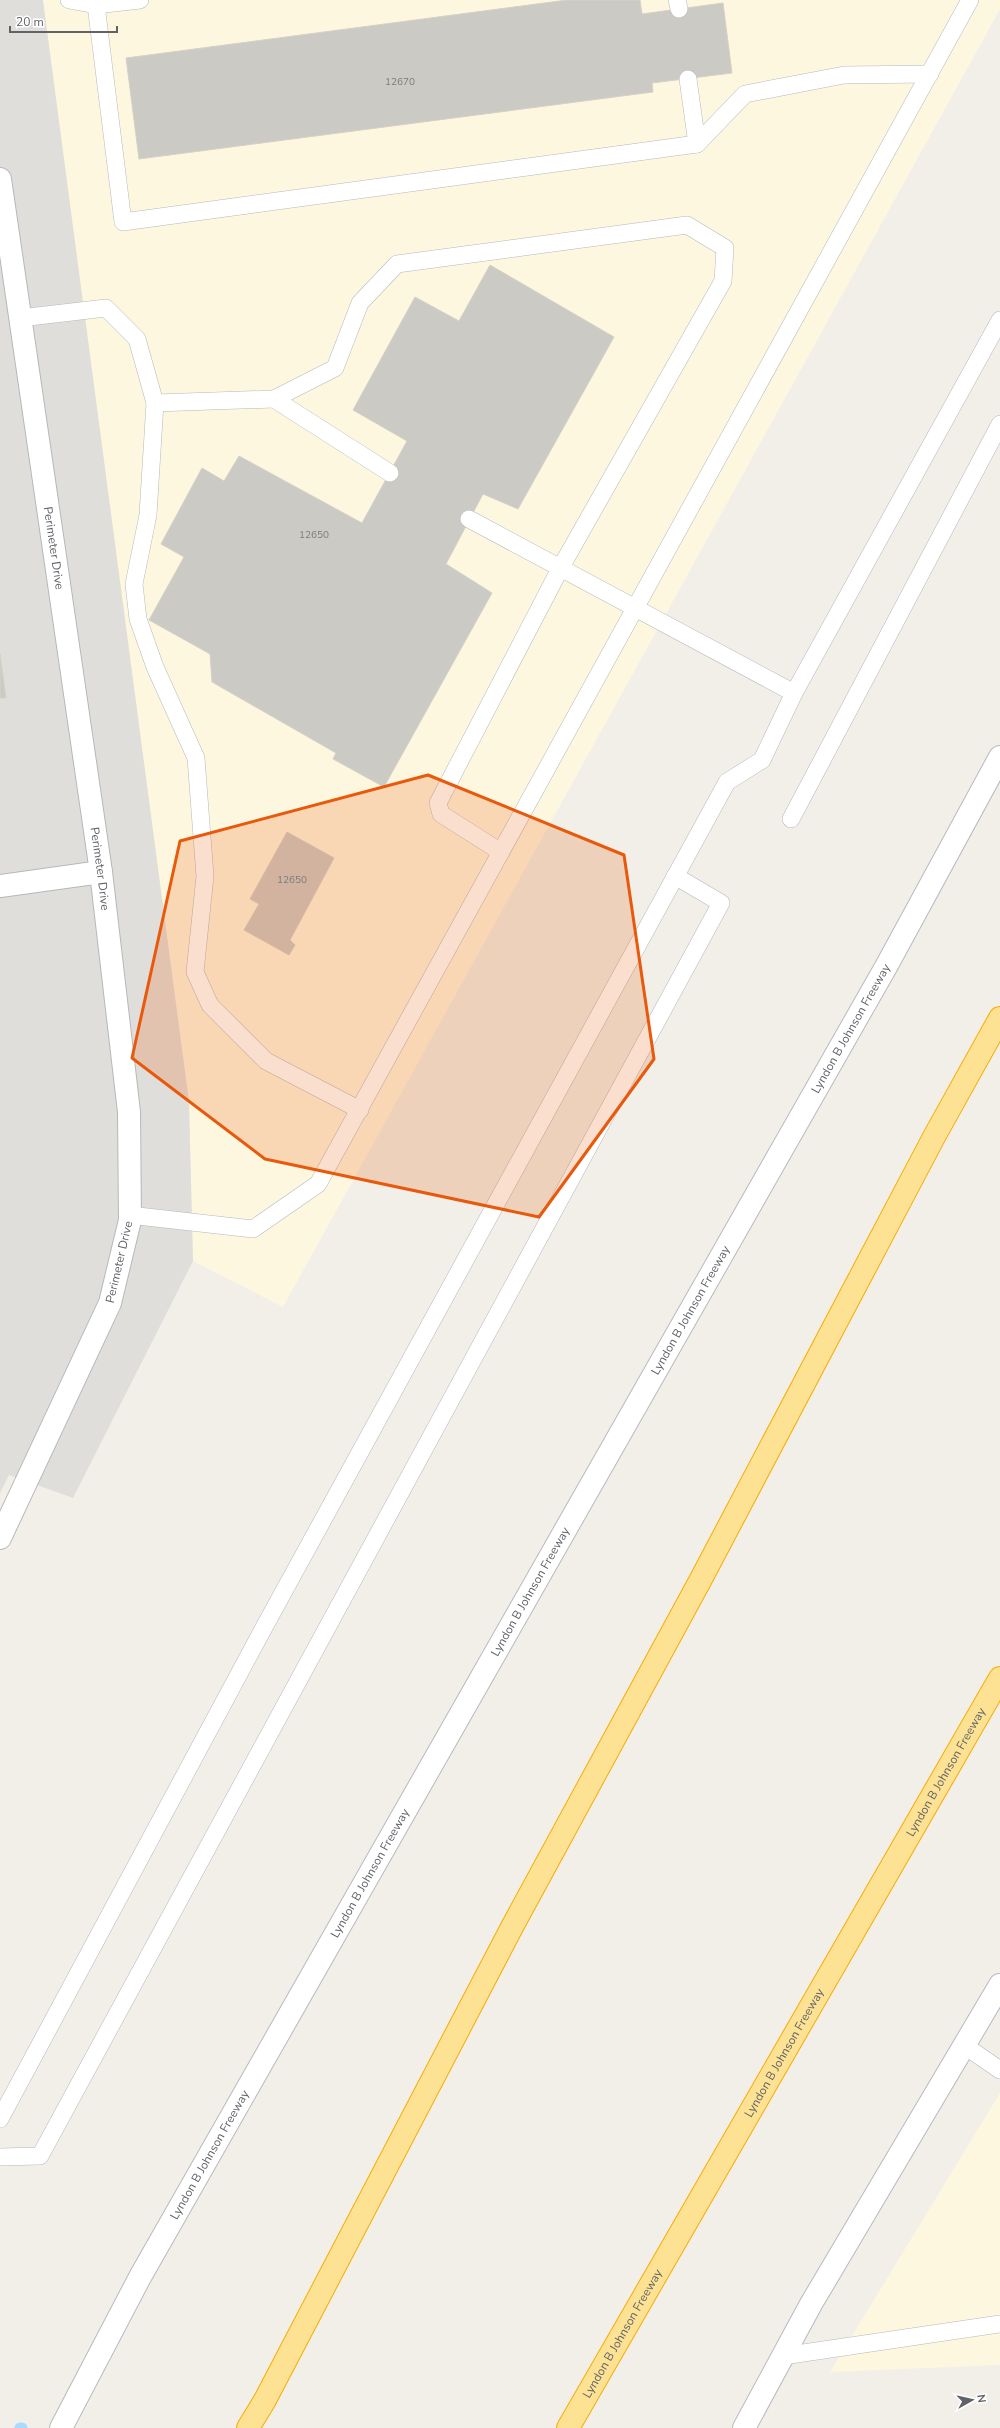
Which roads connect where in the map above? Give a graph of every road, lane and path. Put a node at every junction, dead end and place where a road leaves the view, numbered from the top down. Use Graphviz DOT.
graph roads {
  1 [pos="69,0"];
  2 [pos="140,0"];
  3 [pos="970,0"];
  4 [pos="96,5"];
  5 [pos="930,74"];
  6 [pos="688,79"];
  7 [pos="697,144"];
  8 [pos="0,179"];
  9 [pos="4,239"];
  10 [pos="20,318"];
  11 [pos="1000,320"];
  12 [pos="274,399"];
  13 [pos="155,403"];
  14 [pos="1000,424"];
  15 [pos="390,473"];
  16 [pos="469,520"];
  17 [pos="561,567"];
  18 [pos="635,608"];
  19 [pos="794,693"];
  20 [pos="1000,757"];
  21 [pos="791,819"];
  22 [pos="501,852"];
  23 [pos="100,872"];
  24 [pos="676,876"];
  25 [pos="0,886"];
  26 [pos="1000,1018"];
  27 [pos="360,1110"];
  28 [pos="129,1215"];
  29 [pos="0,1538"];
  30 [pos="1000,1678"];
  31 [pos="1000,1985"];
  32 [pos="965,2046"];
  33 [pos="1000,2070"];
  34 [pos="0,2119"];
  35 [pos="0,2157"];
  36 [pos="1000,2324"];
  37 [pos="783,2356"];
  38 [pos="61,2428"];
  39 [pos="248,2428"];
  40 [pos="568,2428"];
  41 [pos="744,2428"];
  1 -- 4 [label="lane"];
  2 -- 4 [label="lane"];
  3 -- 5 [label="lane"];
  4 -- 7 [label="lane"];
  5 -- 7 [label="lane"];
  5 -- 18 [label="lane"];
  6 -- 7 [label="lane"];
  8 -- 9 [label="main road, Perimeter Drive"];
  9 -- 10 [label="main road, Perimeter Drive"];
  10 -- 13 [label="lane"];
  10 -- 23 [label="main road, Perimeter Drive"];
  11 -- 19 [label="lane"];
  12 -- 13 [label="lane"];
  12 -- 15 [label="lane"];
  12 -- 17 [label="lane"];
  13 -- 27 [label="lane"];
  14 -- 21 [label="lane"];
  16 -- 17 [label="lane"];
  17 -- 18 [label="lane"];
  17 -- 22 [label="lane"];
  18 -- 19 [label="lane"];
  18 -- 22 [label="lane"];
  19 -- 24 [label="lane"];
  20 -- 38 [label="main road, Lyndon B Johnson Freeway"];
  22 -- 27 [label="lane"];
  23 -- 25 [label="main road"];
  23 -- 28 [label="main road, Perimeter Drive"];
  24 -- 34 [label="lane"];
  24 -- 35 [label="lane"];
  26 -- 39 [label="highway"];
  27 -- 28 [label="lane"];
  28 -- 29 [label="main road, Perimeter Drive"];
  30 -- 40 [label="highway, Lyndon B Johnson Freeway"];
  31 -- 32 [label="main road"];
  32 -- 33 [label="lane"];
  32 -- 37 [label="main road"];
  36 -- 37 [label="lane"];
  37 -- 41 [label="main road"];
}
